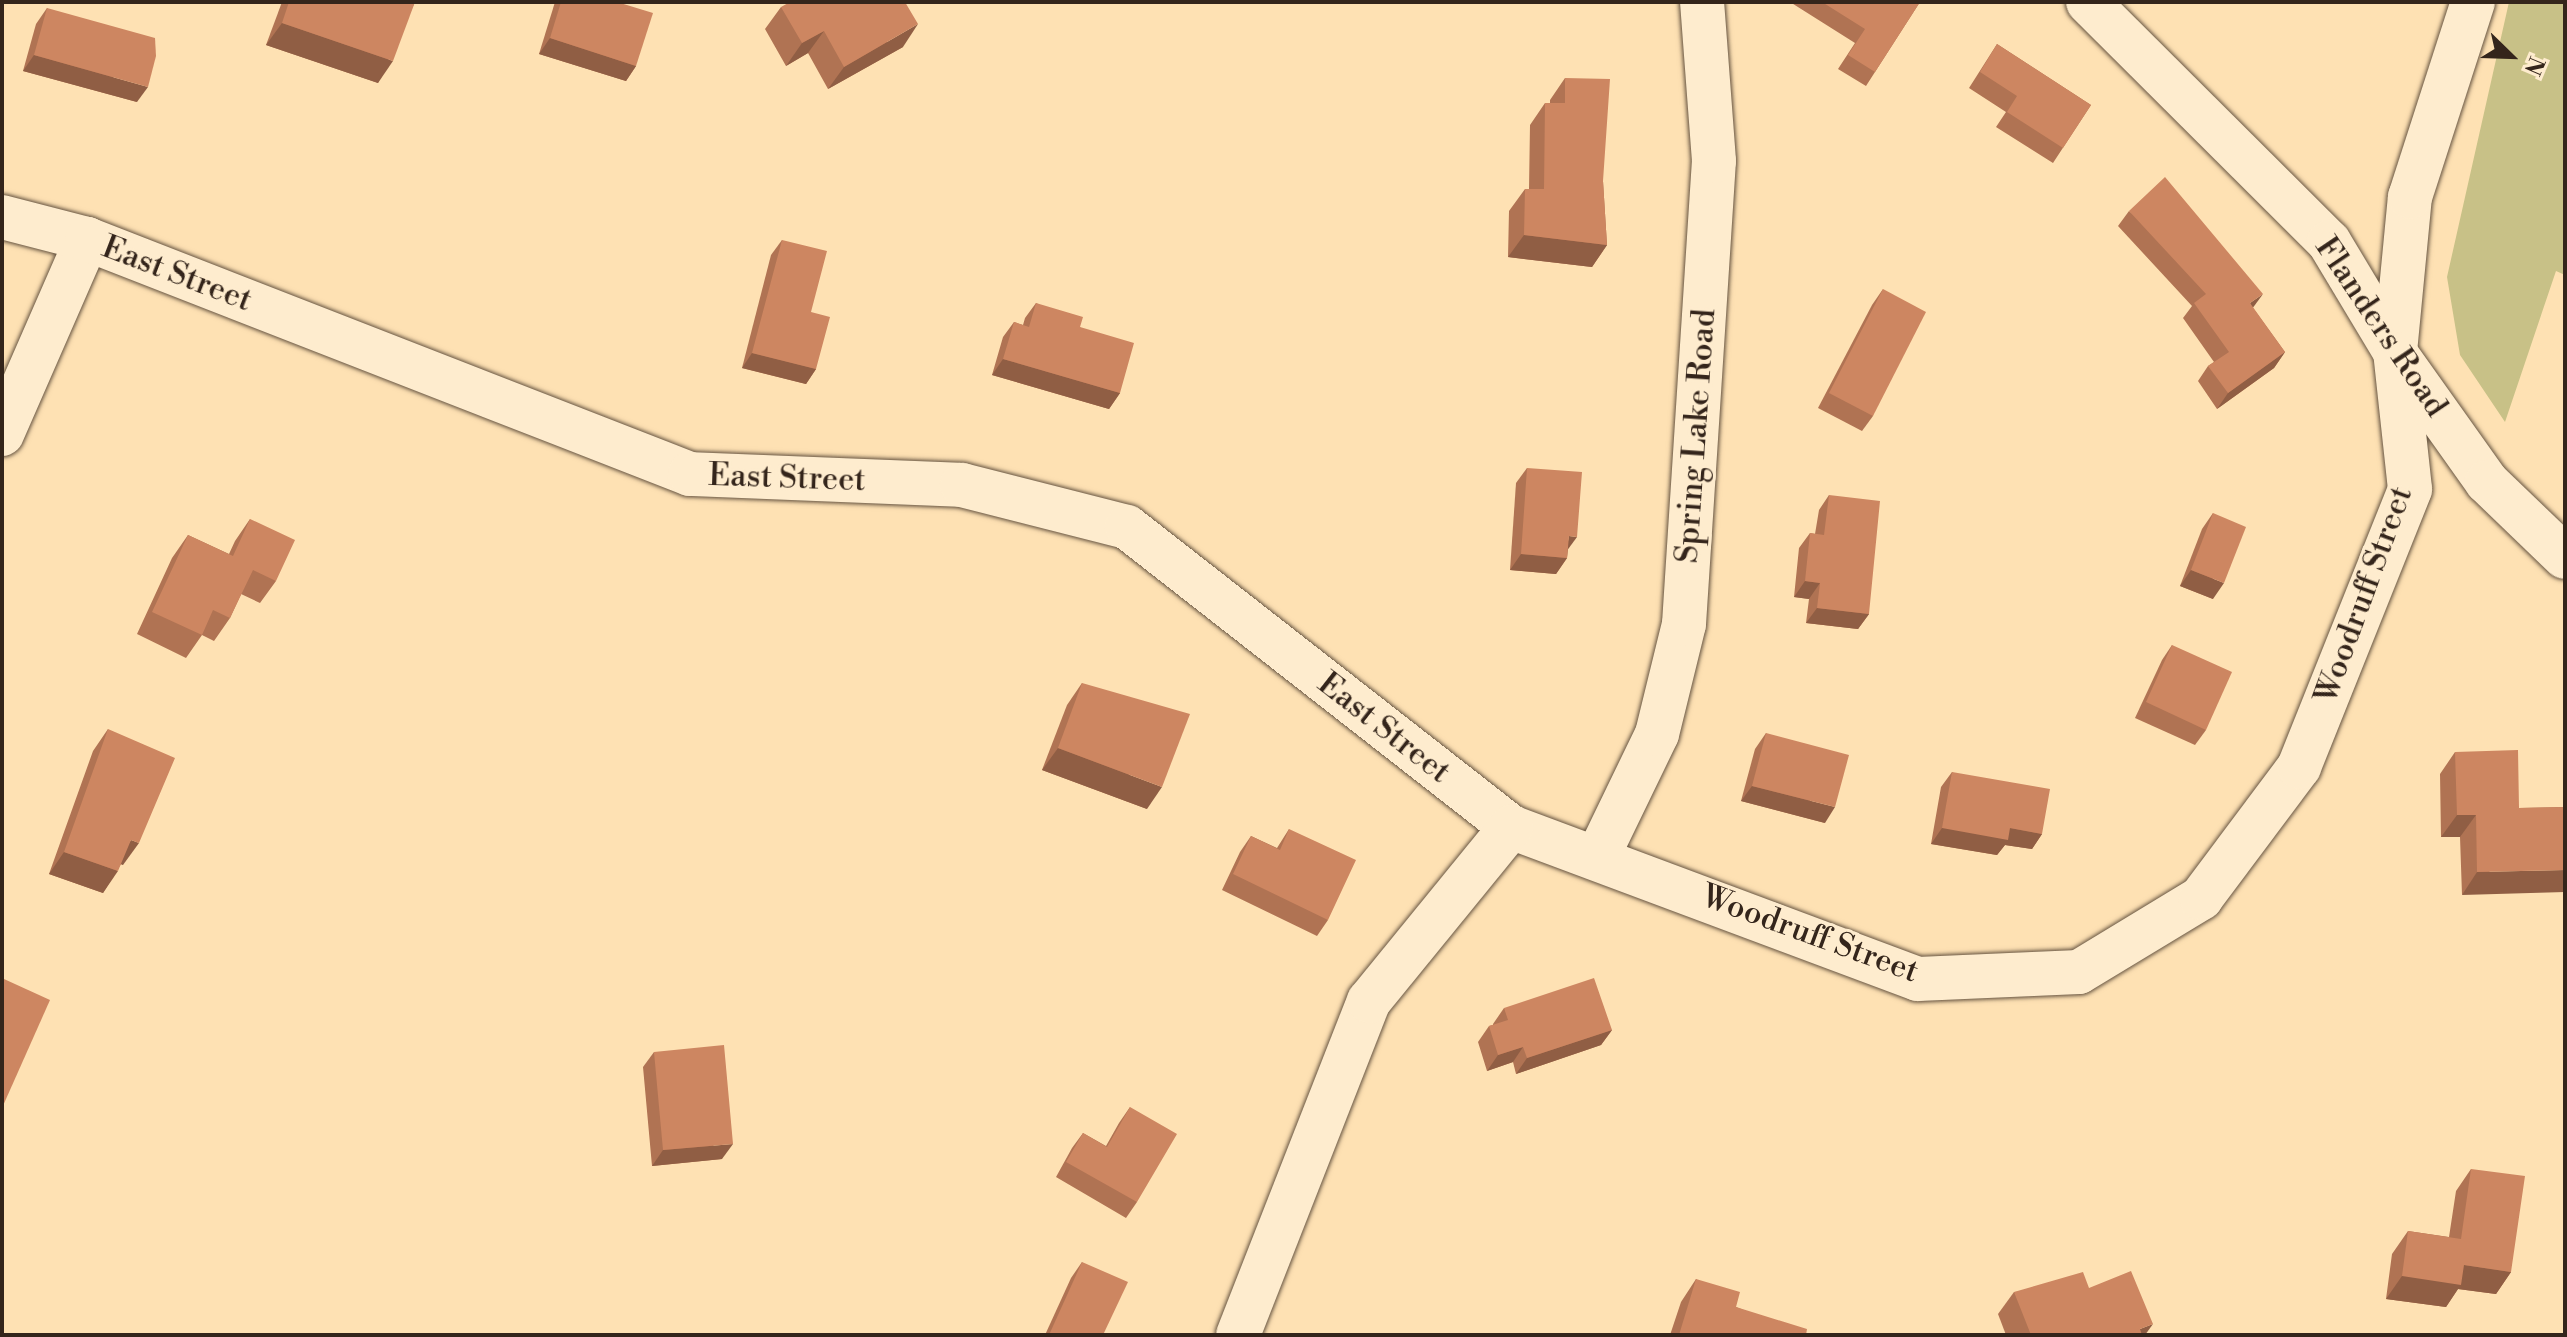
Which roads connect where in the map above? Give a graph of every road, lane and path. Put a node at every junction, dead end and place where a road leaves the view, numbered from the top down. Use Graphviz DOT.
graph roads {
  1 [pos="1702,2"];
  2 [pos="2088,2"];
  3 [pos="2473,2"];
  4 [pos="2,217"];
  5 [pos="87,239"];
  6 [pos="2395,352"];
  7 [pos="2,434"];
  8 [pos="2565,557"];
  9 [pos="1511,827"];
  10 [pos="1599,854"];
  11 [pos="1238,1335"];
  1 -- 10 [label="street, Spring Lake Road"];
  2 -- 6 [label="street, Flanders Road"];
  3 -- 6 [label="street, Woodruff Street"];
  4 -- 5 [label="street, East Street"];
  5 -- 7 [label="street"];
  5 -- 9 [label="street, East Street"];
  6 -- 8 [label="street, Flanders Road"];
  6 -- 10 [label="street, Woodruff Street"];
  9 -- 10 [label="street, Woodruff Street"];
  9 -- 11 [label="street"];
}
